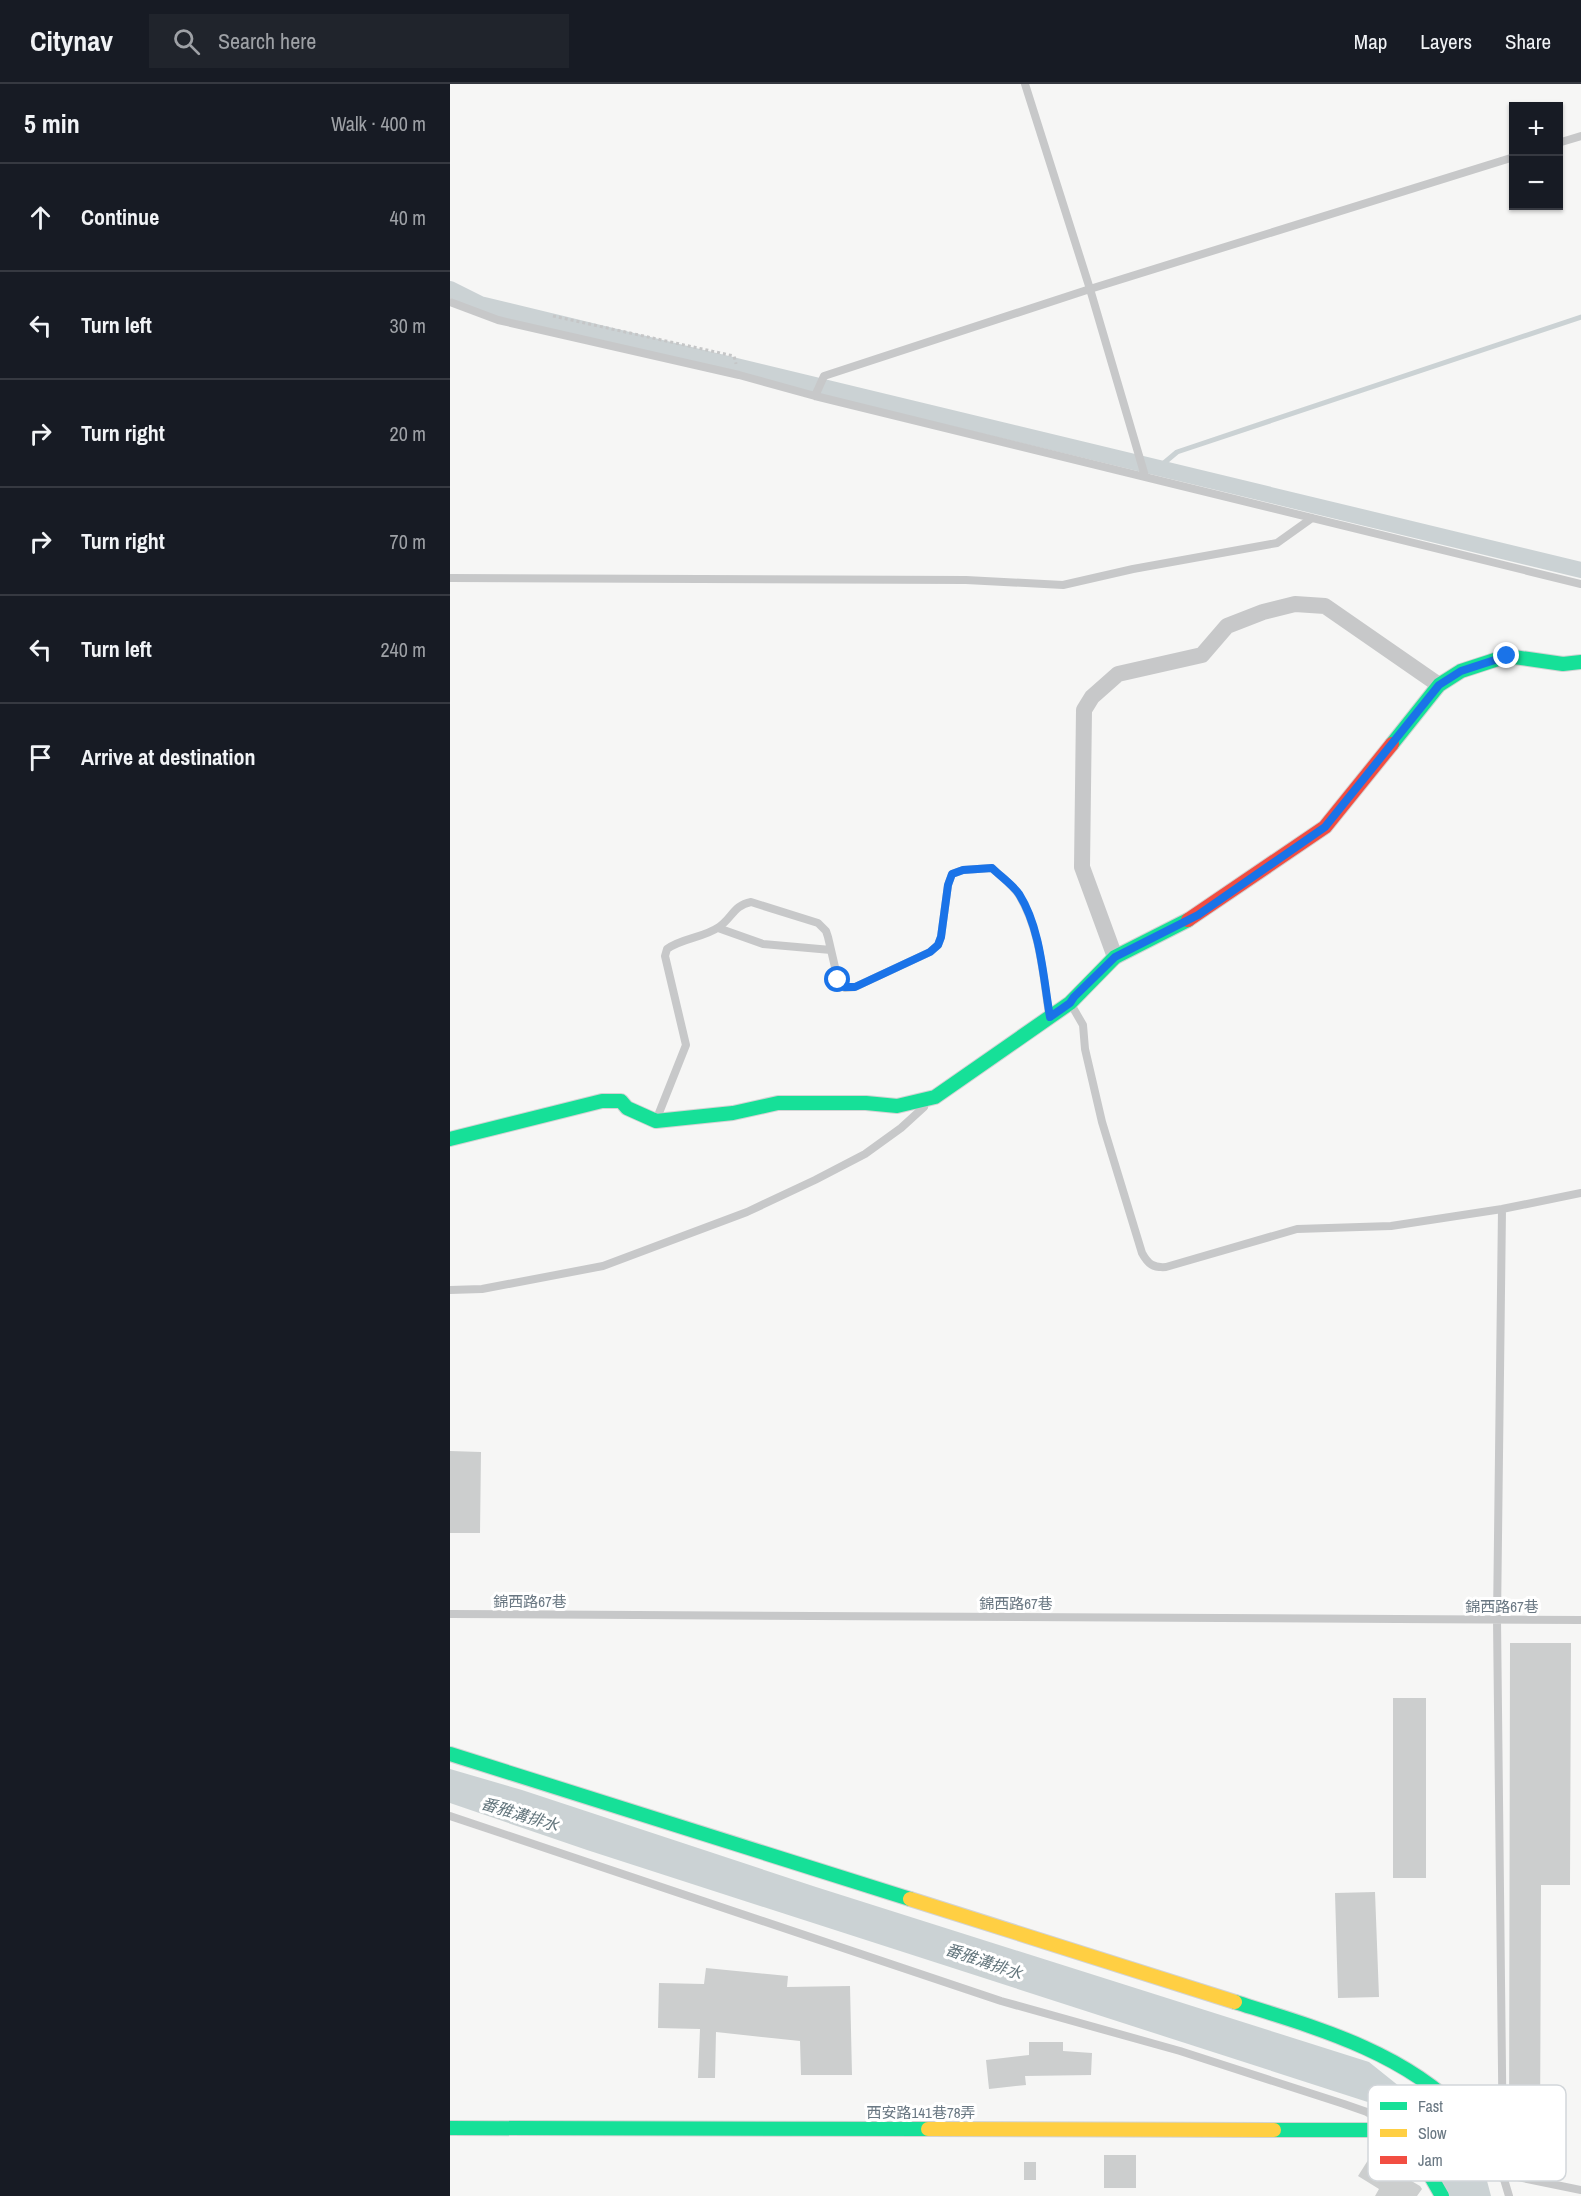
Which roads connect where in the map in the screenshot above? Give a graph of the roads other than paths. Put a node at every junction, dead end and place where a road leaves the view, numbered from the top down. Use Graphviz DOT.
graph roads {
  1 [pos="1024,84"];
  2 [pos="1581,136"];
  3 [pos="1563,141"];
  4 [pos="1509,159"];
  5 [pos="1090,289"];
  6 [pos="450,302"];
  7 [pos="815,396"];
  8 [pos="1145,476"];
  9 [pos="1312,518"];
  10 [pos="450,578"];
  11 [pos="1581,584"];
  12 [pos="1581,662"];
  13 [pos="1439,685"];
  14 [pos="718,928"];
  15 [pos="831,950"];
  16 [pos="1115,957"];
  17 [pos="1070,1003"];
  18 [pos="1050,1017"];
  19 [pos="935,1097"];
  20 [pos="656,1121"];
  21 [pos="450,1139"];
  22 [pos="1581,1192"];
  23 [pos="1502,1209"];
  24 [pos="450,1290"];
  25 [pos="450,1614"];
  26 [pos="1497,1619"];
  27 [pos="1581,1620"];
  28 [pos="450,1754"];
  29 [pos="450,1816"];
  30 [pos="1428,2085"];
  31 [pos="1502,2085"];
  32 [pos="1368,2113"];
  33 [pos="450,2128"];
  34 [pos="1368,2130"];
  35 [pos="1433,2181"];
  36 [pos="1505,2181"];
  37 [pos="1537,2181"];
  38 [pos="1581,2190"];
  39 [pos="1442,2196"];
  40 [pos="1509,2196"];
  1 -- 5 [label="lane"];
  2 -- 3 [label="lane"];
  4 -- 5 [label="lane"];
  5 -- 7 [label="lane"];
  5 -- 8 [label="lane"];
  6 -- 7 [label="lane"];
  7 -- 8 [label="lane"];
  8 -- 9 [label="lane"];
  9 -- 10 [label="lane"];
  9 -- 11 [label="lane"];
  12 -- 13 [label="street"];
  13 -- 16 [label="street"];
  13 -- 16 [label="street"];
  14 -- 15 [label="lane"];
  14 -- 15 [label="lane"];
  14 -- 20 [label="lane"];
  15 -- 18 [label="lane"];
  16 -- 17 [label="street"];
  17 -- 18 [label="street"];
  17 -- 23 [label="lane"];
  18 -- 19 [label="street"];
  19 -- 20 [label="street"];
  19 -- 24 [label="lane"];
  20 -- 21 [label="street"];
  22 -- 23 [label="lane"];
  23 -- 26 [label="lane"];
  25 -- 26 [label="lane, 錦西路67巷"];
  26 -- 27 [label="lane, 錦西路67巷"];
  26 -- 31 [label="lane"];
  28 -- 30 [label="street"];
  29 -- 32 [label="lane"];
  33 -- 34 [label="street, 西安路141巷78弄"];
  35 -- 39 [label="street"];
  36 -- 40 [label="lane"];
  37 -- 38 [label="lane"];
}
